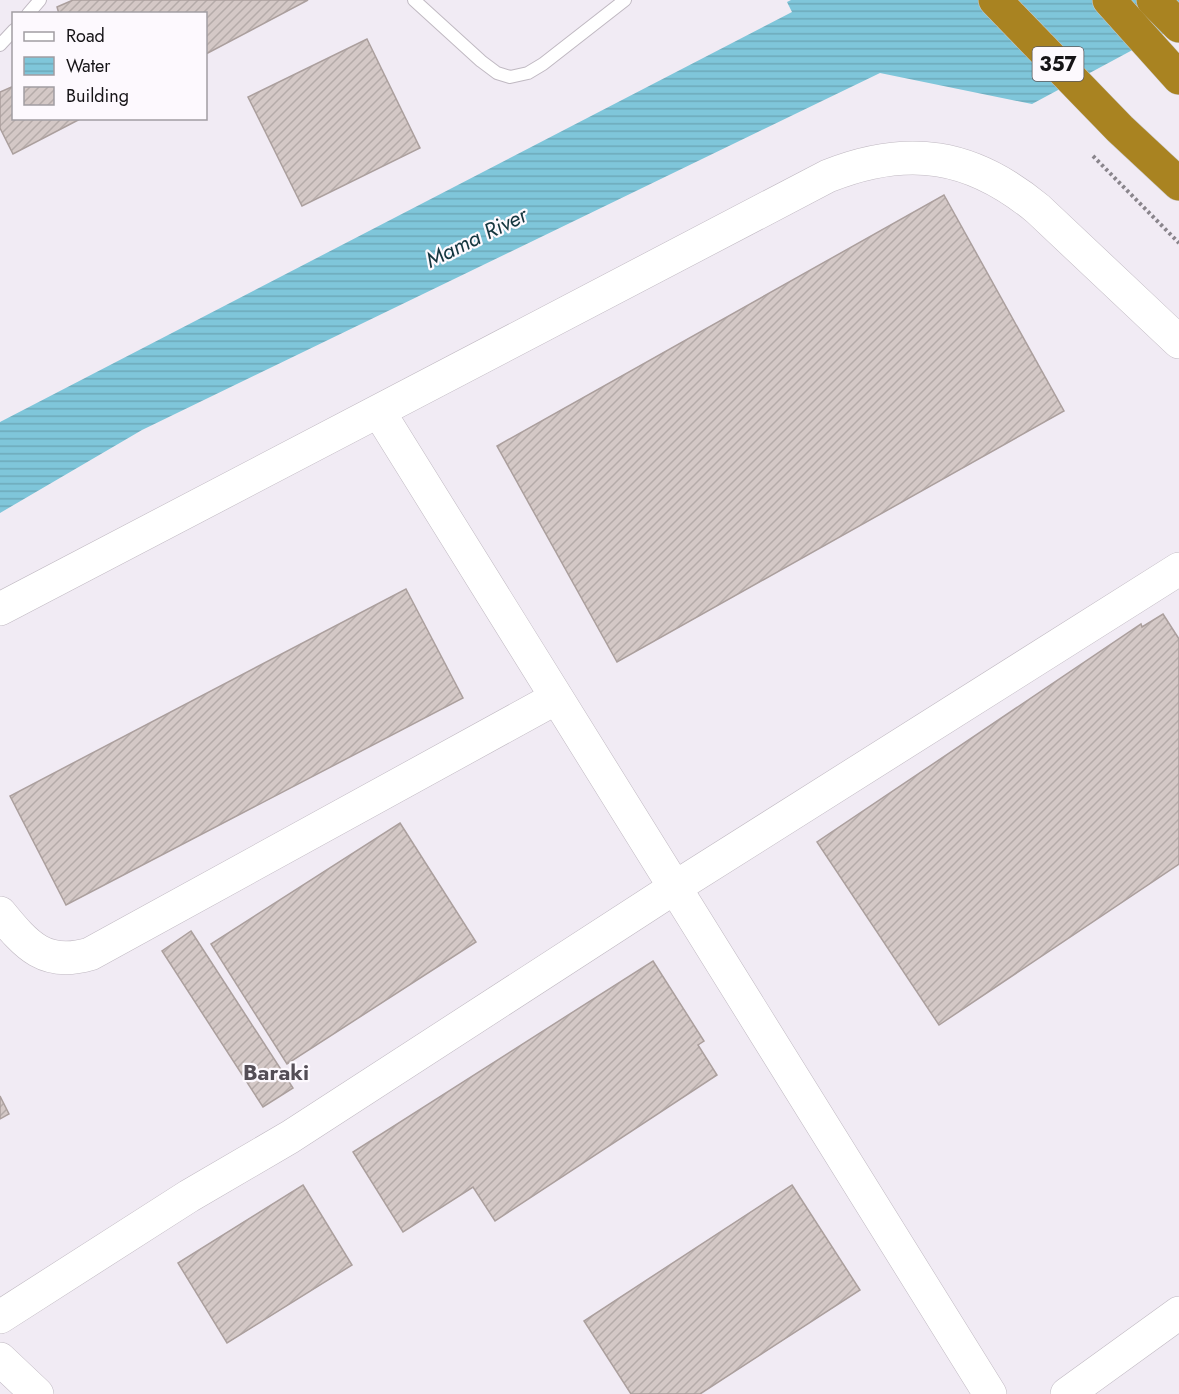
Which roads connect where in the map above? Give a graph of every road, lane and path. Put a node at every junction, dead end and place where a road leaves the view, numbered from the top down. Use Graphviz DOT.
graph roads {
  1 [pos="40,0"];
  2 [pos="414,0"];
  3 [pos="625,0"];
  4 [pos="995,0"];
  5 [pos="1109,0"];
  6 [pos="1153,0"];
  7 [pos="30,12"];
  8 [pos="1179,26"];
  9 [pos="12,32"];
  10 [pos="0,45"];
  11 [pos="1179,78"];
  12 [pos="1120,129"];
  13 [pos="1093,156"];
  14 [pos="1179,184"];
  15 [pos="1179,191"];
  16 [pos="1179,243"];
  17 [pos="1179,342"];
  18 [pos="379,412"];
  19 [pos="1179,569"];
  20 [pos="0,609"];
  21 [pos="556,698"];
  22 [pos="674,888"];
  23 [pos="0,913"];
  24 [pos="1179,1313"];
  25 [pos="0,1317"];
  26 [pos="0,1359"];
  27 [pos="37,1394"];
  28 [pos="990,1394"];
  29 [pos="1067,1394"];
  1 -- 7 [label="lane"];
  2 -- 3 [label="lane"];
  4 -- 12 [label="highway, 357"];
  5 -- 11 [label="highway"];
  6 -- 8 [label="highway"];
  9 -- 10 [label="lane"];
  12 -- 14 [label="highway, 357"];
  12 -- 15 [label="highway"];
  13 -- 16 [label="path"];
  17 -- 18 [label="street"];
  18 -- 20 [label="street"];
  18 -- 21 [label="street"];
  19 -- 22 [label="street"];
  21 -- 22 [label="street"];
  21 -- 23 [label="street"];
  22 -- 25 [label="street"];
  22 -- 28 [label="street"];
  24 -- 29 [label="street"];
  26 -- 27 [label="street"];
}
